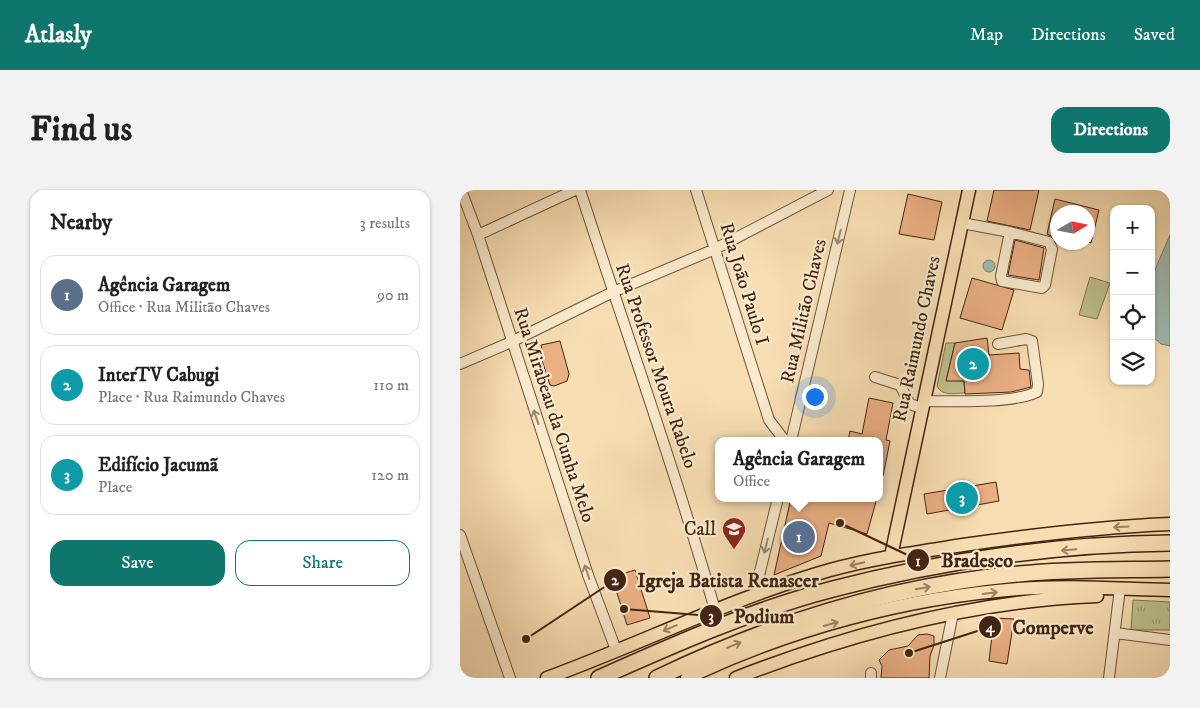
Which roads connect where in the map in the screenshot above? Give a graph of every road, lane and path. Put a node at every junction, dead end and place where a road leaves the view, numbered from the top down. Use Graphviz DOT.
graph roads {
  1 [pos="461,190"];
  2 [pos="575,190"];
  3 [pos="580,190"];
  4 [pos="696,190"];
  5 [pos="828,190"];
  6 [pos="850,190"];
  7 [pos="969,190"];
  8 [pos="814,193"];
  9 [pos="962,223"];
  10 [pos="1010,232"];
  11 [pos="478,235"];
  12 [pos="715,249"];
  13 [pos="612,292"];
  14 [pos="511,342"];
  15 [pos="998,344"];
  16 [pos="460,364"];
  17 [pos="875,377"];
  18 [pos="922,404"];
  19 [pos="781,437"];
  20 [pos="792,437"];
  21 [pos="777,502"];
  22 [pos="1170,524"];
  23 [pos="460,535"];
  24 [pos="1170,535"];
  25 [pos="1148,543"];
  26 [pos="1170,543"];
  27 [pos="891,556"];
  28 [pos="1170,569"];
  29 [pos="1170,590"];
  30 [pos="1120,591"];
  31 [pos="754,596"];
  32 [pos="715,610"];
  33 [pos="953,613"];
  34 [pos="1115,634"];
  35 [pos="1170,640"];
  36 [pos="616,650"];
  37 [pos="510,678"];
  38 [pos="547,678"];
  39 [pos="599,678"];
  40 [pos="657,678"];
  41 [pos="687,678"];
  42 [pos="736,678"];
  43 [pos="940,678"];
  44 [pos="1109,678"];
  1 -- 11 [label="street, Rua Mirabeau da Cunha Melo"];
  2 -- 11 [label="street"];
  3 -- 13 [label="street, Rua Professor Moura Rabelo"];
  4 -- 12 [label="street, Rua João Paulo I"];
  5 -- 8 [label="street"];
  6 -- 20 [label="street, Rua Militão Chaves, one-way"];
  7 -- 9 [label="main road, Rua Raimundo Chaves"];
  8 -- 12 [label="street"];
  9 -- 10 [label="street"];
  9 -- 18 [label="main road, Rua Raimundo Chaves"];
  10 -- 10 [label="street"];
  11 -- 14 [label="street, Rua Mirabeau da Cunha Melo"];
  12 -- 13 [label="street"];
  12 -- 19 [label="street, Rua João Paulo I"];
  13 -- 14 [label="street"];
  13 -- 32 [label="street, Rua Professor Moura Rabelo"];
  14 -- 16 [label="street"];
  36 -- 14 [label="street, Rua Mirabeau da Cunha Melo, one-way"];
  15 -- 18 [label="street"];
  17 -- 18 [label="street"];
  18 -- 27 [label="main road, Rua Raimundo Chaves"];
  21 -- 31 [label="street, one-way"];
  22 -- 27 [label="main road, one-way"];
  23 -- 37 [label="street"];
  24 -- 25 [label="highway"];
  25 -- 26 [label="highway"];
  25 -- 39 [label="highway, one-way"];
  27 -- 31 [label="main road, one-way"];
  40 -- 28 [label="highway, one-way"];
  29 -- 30 [label="main road"];
  30 -- 33 [label="main road"];
  30 -- 34 [label="street"];
  41 -- 30 [label="main road, one-way"];
  31 -- 32 [label="main road"];
  32 -- 36 [label="main road, one-way"];
  33 -- 42 [label="main road"];
  33 -- 43 [label="street"];
  34 -- 35 [label="street"];
  34 -- 44 [label="street"];
  36 -- 38 [label="main road"];
}
